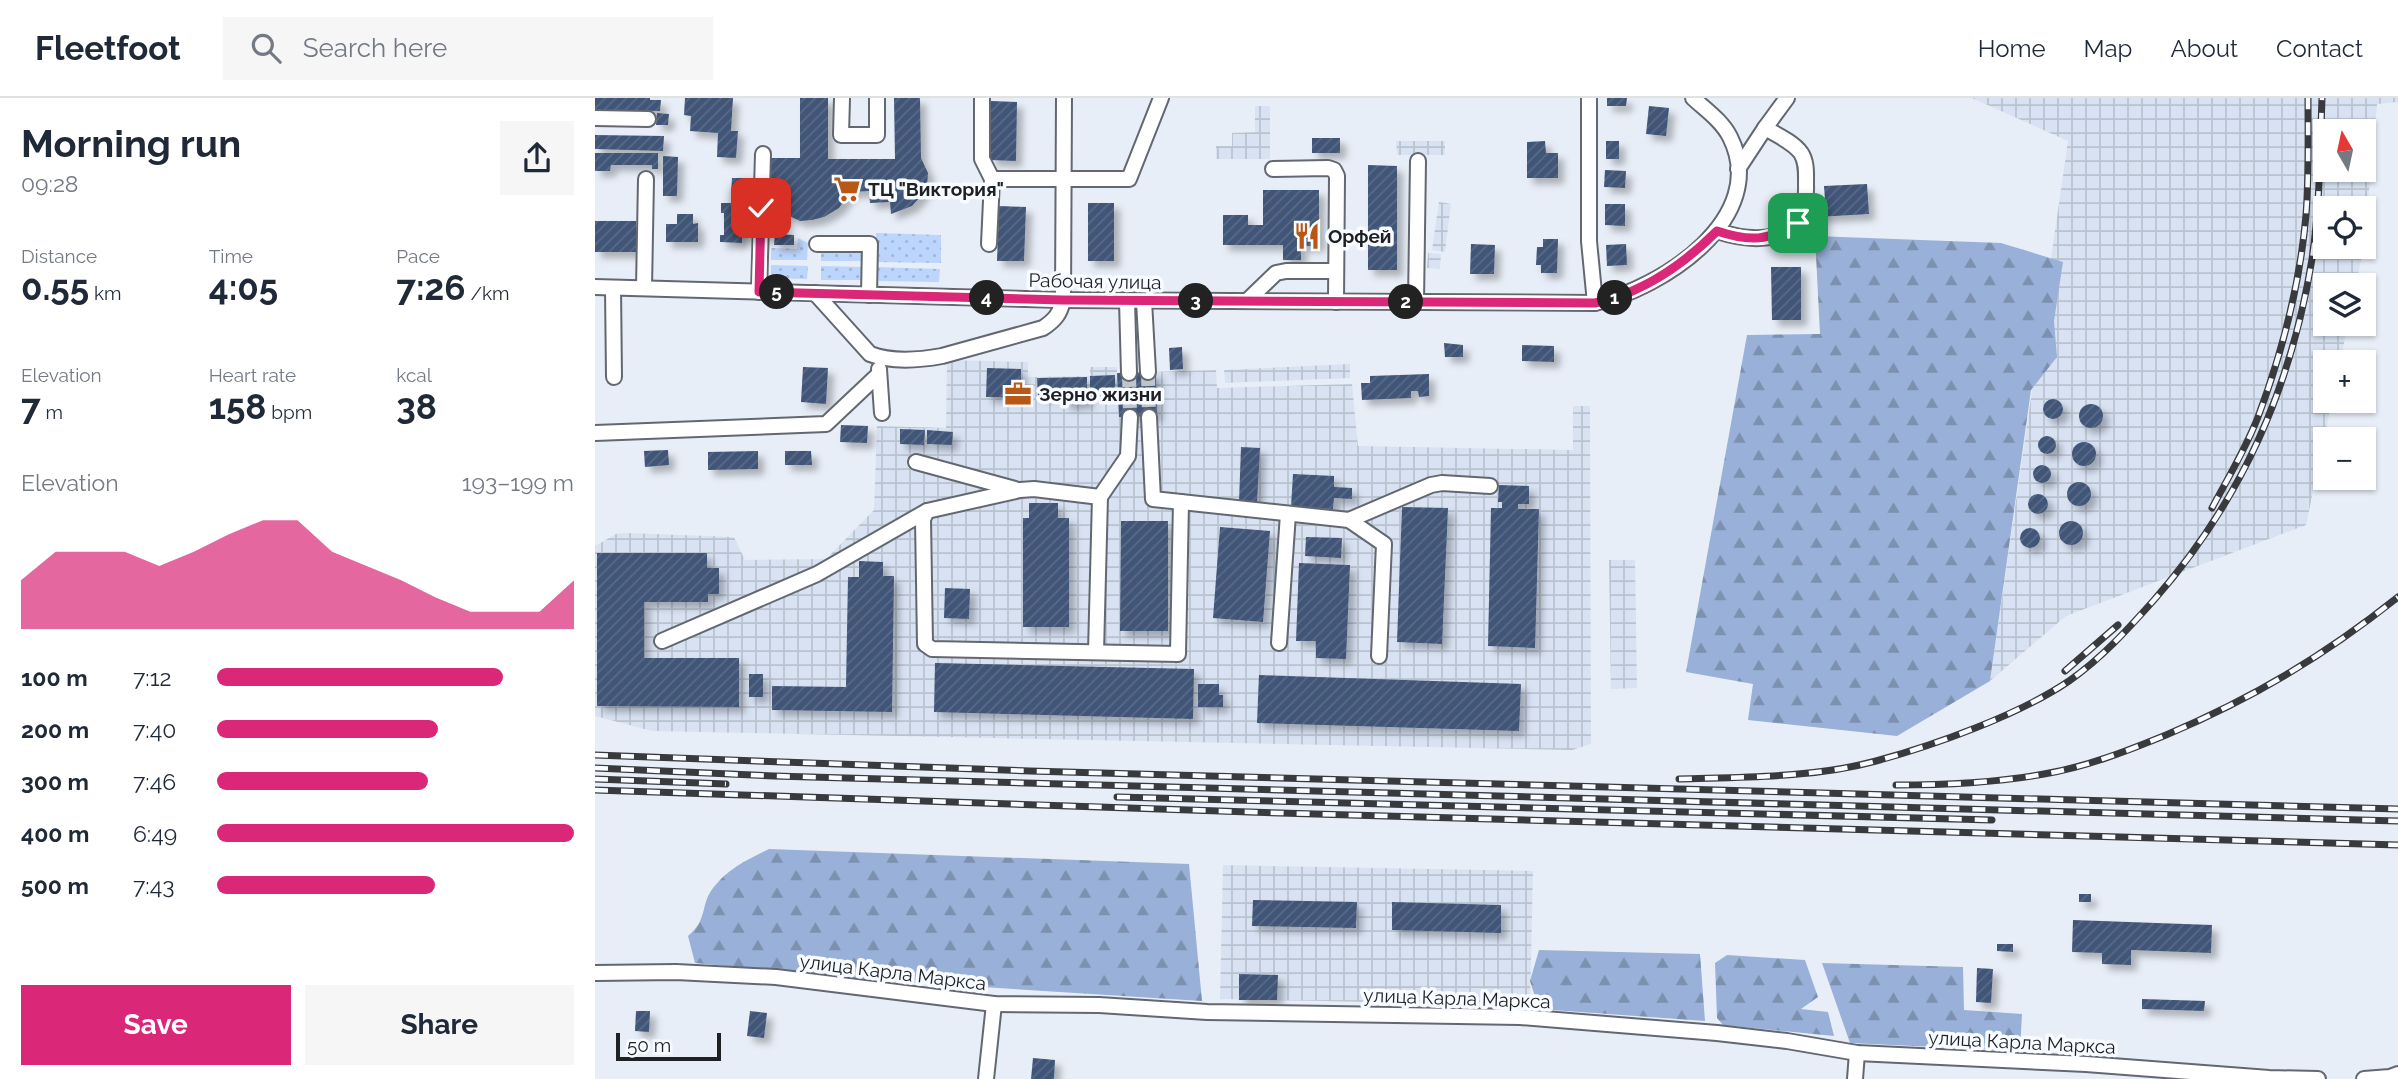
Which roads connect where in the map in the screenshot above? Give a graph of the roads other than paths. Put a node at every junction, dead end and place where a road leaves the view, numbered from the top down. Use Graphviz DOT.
graph roads {
  1 [pos="842,98"];
  2 [pos="877,98"];
  3 [pos="982,98"];
  4 [pos="1065,98"];
  5 [pos="1161,98"];
  6 [pos="1589,98"];
  7 [pos="1693,98"];
  8 [pos="1787,98"];
  9 [pos="595,118"];
  10 [pos="647,119"];
  11 [pos="1765,128"];
  12 [pos="763,154"];
  13 [pos="1417,161"];
  14 [pos="1273,169"];
  15 [pos="1738,169"];
  16 [pos="646,179"];
  17 [pos="992,179"];
  18 [pos="1064,180"];
  19 [pos="1717,231"];
  20 [pos="817,244"];
  21 [pos="989,244"];
  22 [pos="1336,271"];
  23 [pos="595,287"];
  24 [pos="613,288"];
  25 [pos="644,288"];
  26 [pos="759,292"];
  27 [pos="815,293"];
  28 [pos="869,295"];
  29 [pos="1063,300"];
  30 [pos="1127,300"];
  31 [pos="1145,300"];
  32 [pos="1247,301"];
  33 [pos="1336,302"];
  34 [pos="1416,302"];
  35 [pos="1595,303"];
  36 [pos="878,357"];
  37 [pos="1148,372"];
  38 [pos="1129,373"];
  39 [pos="879,374"];
  40 [pos="614,377"];
  41 [pos="883,413"];
  42 [pos="1149,416"];
  43 [pos="1130,417"];
  44 [pos="595,433"];
  45 [pos="916,462"];
  46 [pos="1490,486"];
  47 [pos="1020,490"];
  48 [pos="1100,497"];
  49 [pos="1181,502"];
  50 [pos="927,510"];
  51 [pos="1288,514"];
  52 [pos="1349,520"];
  53 [pos="662,641"];
  54 [pos="1279,643"];
  55 [pos="1096,652"];
  56 [pos="1379,656"];
  57 [pos="595,973"];
  58 [pos="994,1004"];
  59 [pos="1857,1053"];
  60 [pos="2398,1074"];
  61 [pos="986,1079"];
  62 [pos="1855,1079"];
  63 [pos="2318,1079"];
  64 [pos="2364,1079"];
  1 -- 2 [label="street"];
  3 -- 17 [label="street"];
  4 -- 18 [label="street"];
  5 -- 18 [label="street"];
  6 -- 35 [label="street"];
  7 -- 15 [label="street"];
  8 -- 11 [label="street"];
  9 -- 10 [label="street"];
  11 -- 15 [label="street"];
  11 -- 19 [label="street"];
  12 -- 26 [label="street"];
  13 -- 34 [label="street"];
  14 -- 22 [label="street"];
  15 -- 19 [label="street"];
  16 -- 25 [label="street"];
  17 -- 18 [label="street"];
  17 -- 21 [label="street"];
  18 -- 29 [label="street"];
  19 -- 35 [label="street, Рабочая улица"];
  20 -- 28 [label="street"];
  22 -- 32 [label="street"];
  22 -- 33 [label="street"];
  23 -- 24 [label="street, Рабочая улица"];
  24 -- 25 [label="street, Рабочая улица"];
  24 -- 40 [label="street"];
  25 -- 26 [label="street, Рабочая улица"];
  26 -- 27 [label="street, Рабочая улица"];
  27 -- 28 [label="street, Рабочая улица"];
  27 -- 36 [label="street"];
  28 -- 29 [label="street, Рабочая улица"];
  29 -- 30 [label="street, Рабочая улица"];
  29 -- 36 [label="street"];
  30 -- 31 [label="street, Рабочая улица"];
  30 -- 38 [label="street"];
  31 -- 32 [label="street, Рабочая улица"];
  31 -- 37 [label="street"];
  32 -- 33 [label="street, Рабочая улица"];
  33 -- 34 [label="street, Рабочая улица"];
  34 -- 35 [label="street, Рабочая улица"];
  36 -- 39 [label="street"];
  39 -- 41 [label="street"];
  39 -- 44 [label="street"];
  42 -- 49 [label="street"];
  43 -- 48 [label="street"];
  45 -- 47 [label="street"];
  46 -- 52 [label="street"];
  47 -- 48 [label="street"];
  47 -- 50 [label="street"];
  48 -- 55 [label="street"];
  49 -- 51 [label="street"];
  49 -- 55 [label="street"];
  50 -- 53 [label="street"];
  50 -- 55 [label="street"];
  51 -- 52 [label="street"];
  51 -- 54 [label="street"];
  52 -- 56 [label="street"];
  57 -- 58 [label="street, улица Карла Маркса"];
  58 -- 59 [label="street, улица Карла Маркса"];
  58 -- 61 [label="street"];
  59 -- 62 [label="street"];
  59 -- 63 [label="street, улица Карла Маркса"];
  60 -- 64 [label="street"];
}
